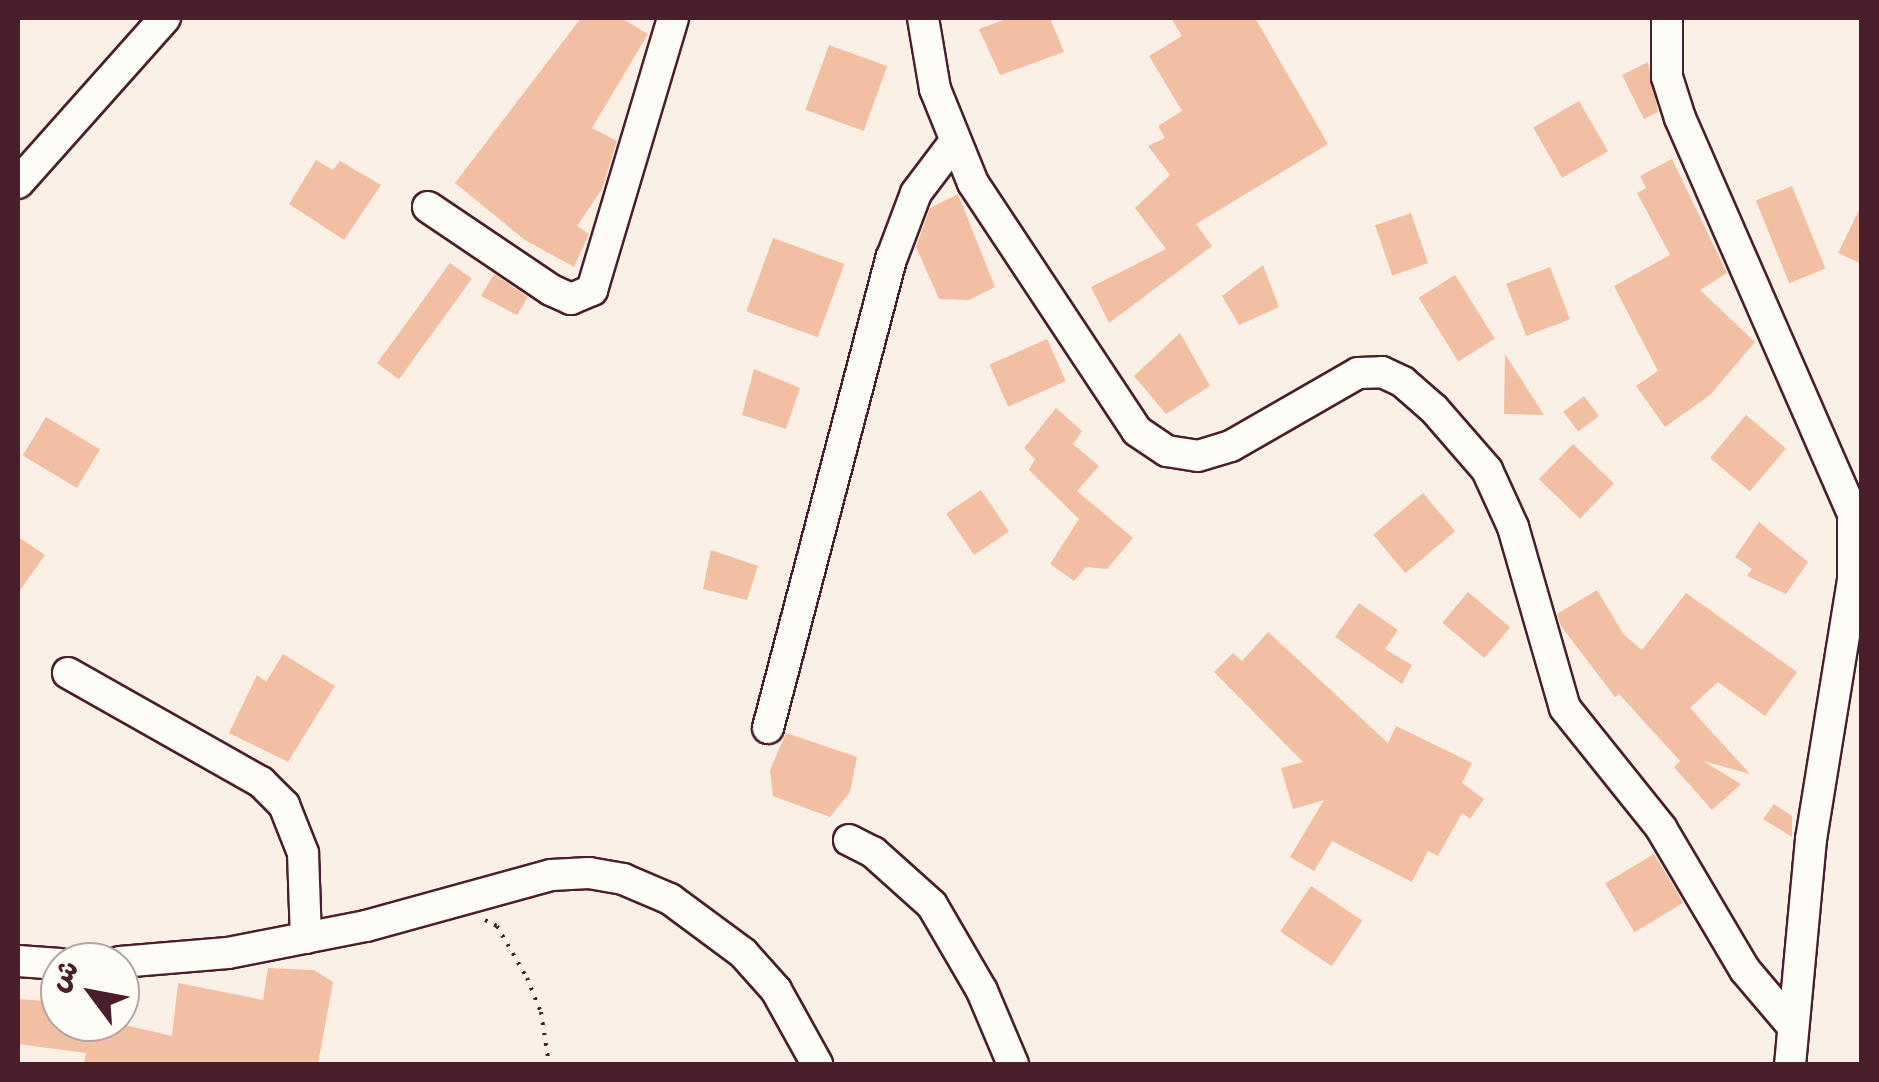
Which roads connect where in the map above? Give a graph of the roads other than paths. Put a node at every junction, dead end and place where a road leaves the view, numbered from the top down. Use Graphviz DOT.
graph roads {
  1 [pos="166,18"];
  2 [pos="673,18"];
  3 [pos="923,18"];
  4 [pos="1667,18"];
  5 [pos="953,144"];
  6 [pos="18,183"];
  7 [pos="428,207"];
  8 [pos="1857,511"];
  9 [pos="1857,585"];
  10 [pos="68,672"];
  11 [pos="768,728"];
  12 [pos="849,840"];
  13 [pos="306,938"];
  14 [pos="140,962"];
  15 [pos="1790,1023"];
  16 [pos="817,1064"];
  17 [pos="1013,1064"];
  18 [pos="1790,1064"];
  1 -- 6 [label="street"];
  2 -- 7 [label="street"];
  3 -- 5 [label="street"];
  4 -- 8 [label="street"];
  5 -- 11 [label="street"];
  5 -- 15 [label="street"];
  8 -- 9 [label="street"];
  9 -- 15 [label="street"];
  10 -- 13 [label="street"];
  12 -- 17 [label="street"];
  13 -- 14 [label="street"];
  13 -- 16 [label="street"];
  15 -- 18 [label="street"];
}
